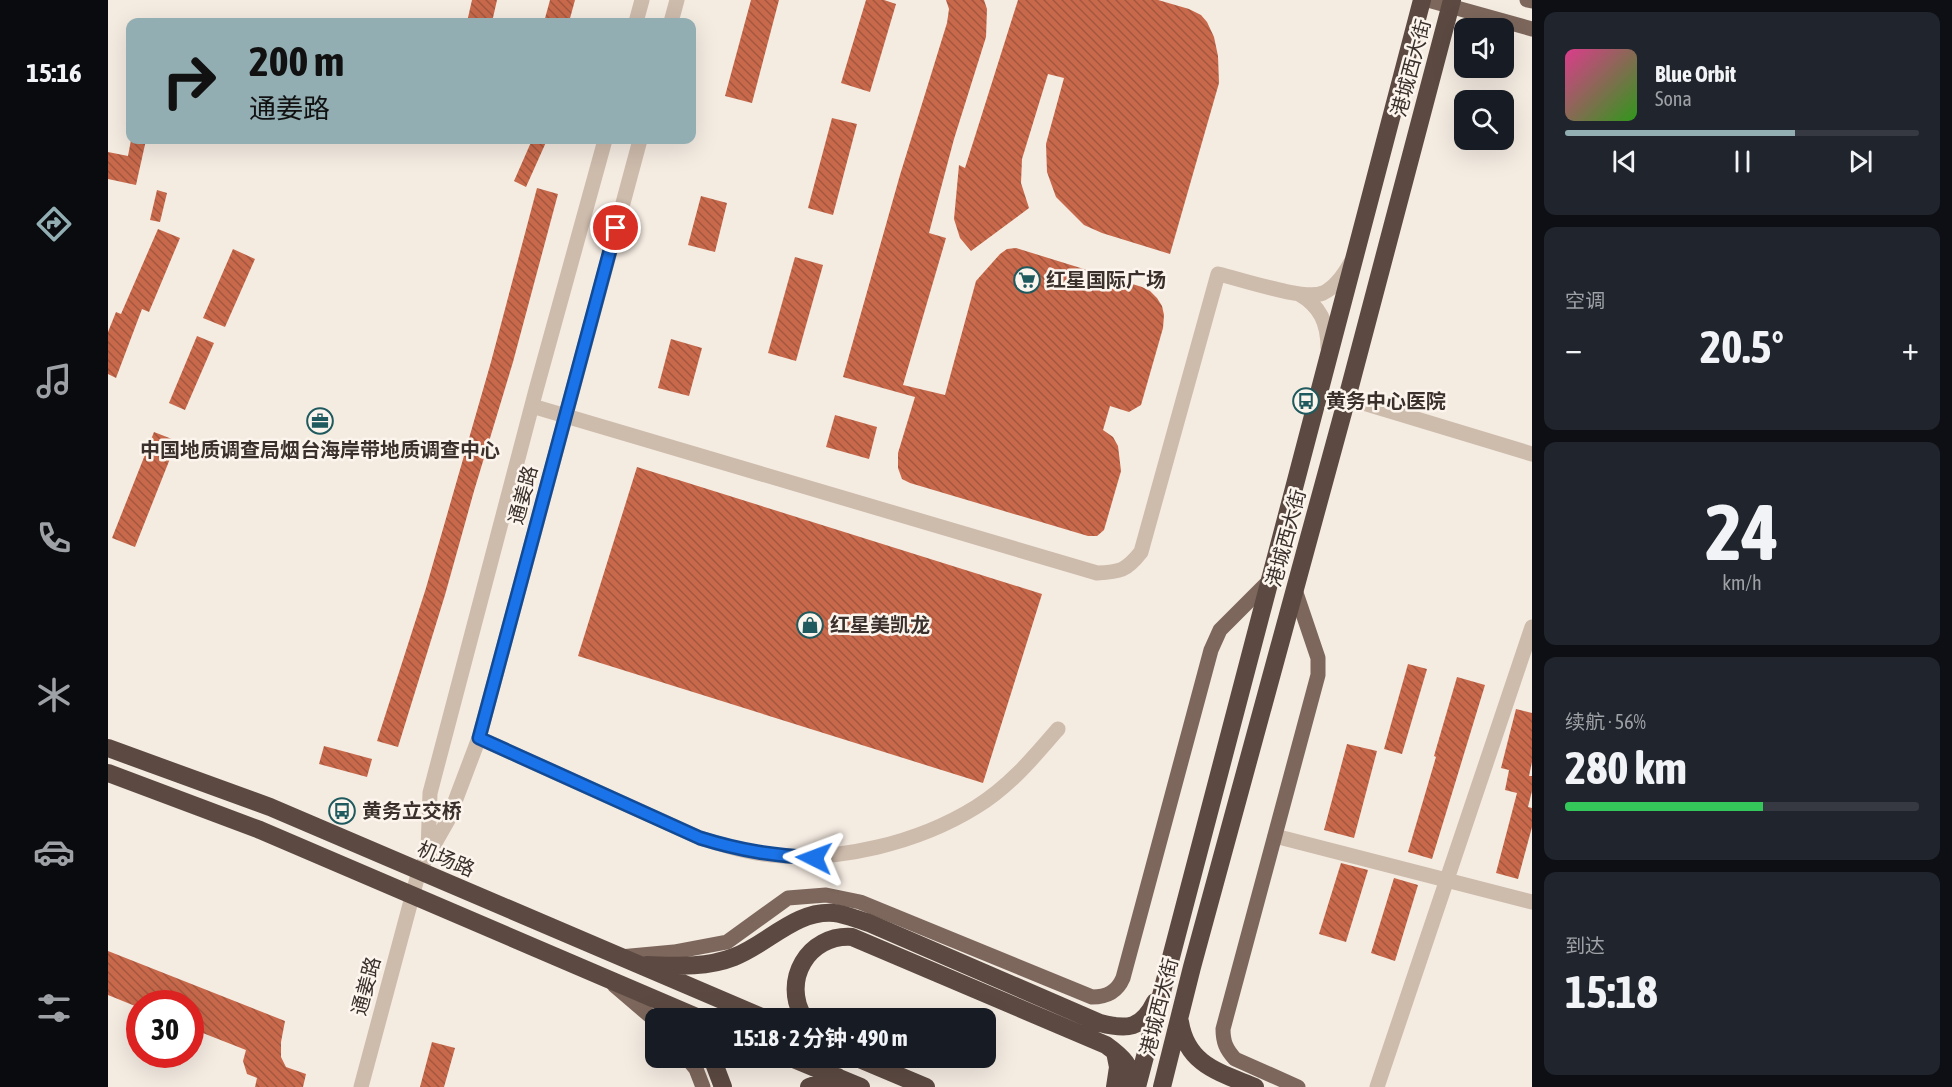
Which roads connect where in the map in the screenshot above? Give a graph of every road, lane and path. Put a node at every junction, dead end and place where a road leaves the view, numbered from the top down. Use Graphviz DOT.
graph roads {
  1 [pos="642,0"];
  2 [pos="677,0"];
  3 [pos="1422,0"];
  4 [pos="1428,0"];
  5 [pos="1527,0"];
  6 [pos="1532,1"];
  7 [pos="1452,2"];
  8 [pos="637,18"];
  9 [pos="672,18"];
  10 [pos="1532,29"];
  11 [pos="604,144"];
  12 [pos="639,144"];
  13 [pos="1354,257"];
  14 [pos="1299,294"];
  15 [pos="1328,356"];
  16 [pos="1347,398"];
  17 [pos="532,406"];
  18 [pos="567,416"];
  19 [pos="1532,454"];
  20 [pos="1269,581"];
  21 [pos="1295,590"];
  22 [pos="1532,627"];
  23 [pos="1058,729"];
  24 [pos="479,738"];
  25 [pos="108,748"];
  26 [pos="108,773"];
  27 [pos="1275,836"];
  28 [pos="428,854"];
  29 [pos="419,871"];
  30 [pos="1448,880"];
  31 [pos="412,896"];
  32 [pos="1532,902"];
  33 [pos="618,957"];
  34 [pos="1171,958"];
  35 [pos="636,965"];
  36 [pos="608,979"];
  37 [pos="627,988"];
  38 [pos="659,1008"];
  39 [pos="675,1008"];
  40 [pos="740,1008"];
  41 [pos="801,1008"];
  42 [pos="645,1011"];
  43 [pos="1179,1018"];
  44 [pos="1115,1052"];
  45 [pos="695,1068"];
  46 [pos="716,1068"];
  47 [pos="816,1068"];
  48 [pos="881,1068"];
  49 [pos="838,1077"];
  50 [pos="361,1087"];
  51 [pos="703,1087"];
  52 [pos="723,1087"];
  53 [pos="809,1087"];
  54 [pos="861,1087"];
  55 [pos="926,1087"];
  56 [pos="1115,1087"];
  57 [pos="1135,1087"];
  58 [pos="1162,1087"];
  59 [pos="1255,1087"];
  60 [pos="1298,1087"];
  61 [pos="1377,1087"];
  1 -- 8 [label="street"];
  2 -- 9 [label="street"];
  3 -- 13 [label="highway, 港城西大街"];
  4 -- 7 [label="main road"];
  5 -- 6 [label="main road"];
  7 -- 10 [label="main road"];
  7 -- 16 [label="highway, 港城西大街"];
  11 -- 17 [label="street, 通姜路"];
  12 -- 18 [label="street, 通姜路"];
  13 -- 14 [label="street"];
  13 -- 15 [label="highway, 港城西大街"];
  14 -- 15 [label="street"];
  14 -- 18 [label="street"];
  15 -- 20 [label="highway, 港城西大街"];
  16 -- 19 [label="street"];
  16 -- 21 [label="highway, 港城西大街"];
  17 -- 18 [label="street"];
  17 -- 28 [label="street, 通姜路"];
  18 -- 24 [label="street, 通姜路"];
  20 -- 33 [label="main road"];
  20 -- 34 [label="highway, 港城西大街"];
  21 -- 27 [label="main road"];
  21 -- 43 [label="highway, 港城西大街"];
  22 -- 30 [label="street"];
  23 -- 24 [label="street"];
  24 -- 28 [label="street, 通姜路"];
  25 -- 29 [label="highway, 机场路"];
  26 -- 31 [label="highway"];
  27 -- 30 [label="street"];
  27 -- 60 [label="main road"];
  28 -- 29 [label="street, 通姜路"];
  29 -- 31 [label="street, 通姜路"];
  29 -- 33 [label="highway, 机场路"];
  30 -- 32 [label="street"];
  30 -- 61 [label="street"];
  31 -- 36 [label="highway"];
  31 -- 50 [label="street, 通姜路"];
  33 -- 35 [label="highway, 机场路"];
  34 -- 35 [label="highway"];
  34 -- 57 [label="highway, 港城西大街"];
  35 -- 40 [label="highway, 机场路"];
  36 -- 37 [label="highway"];
  36 -- 42 [label="main road"];
  37 -- 38 [label="highway"];
  37 -- 39 [label="highway"];
  41 -- 44 [label="highway"];
  43 -- 58 [label="highway, 港城西大街"];
  43 -- 59 [label="highway"];
  44 -- 56 [label="highway"];
  44 -- 57 [label="highway"];
  45 -- 51 [label="main road"];
  46 -- 52 [label="highway"];
  47 -- 49 [label="highway"];
  48 -- 55 [label="highway"];
  49 -- 53 [label="highway"];
  49 -- 54 [label="highway"];
}
